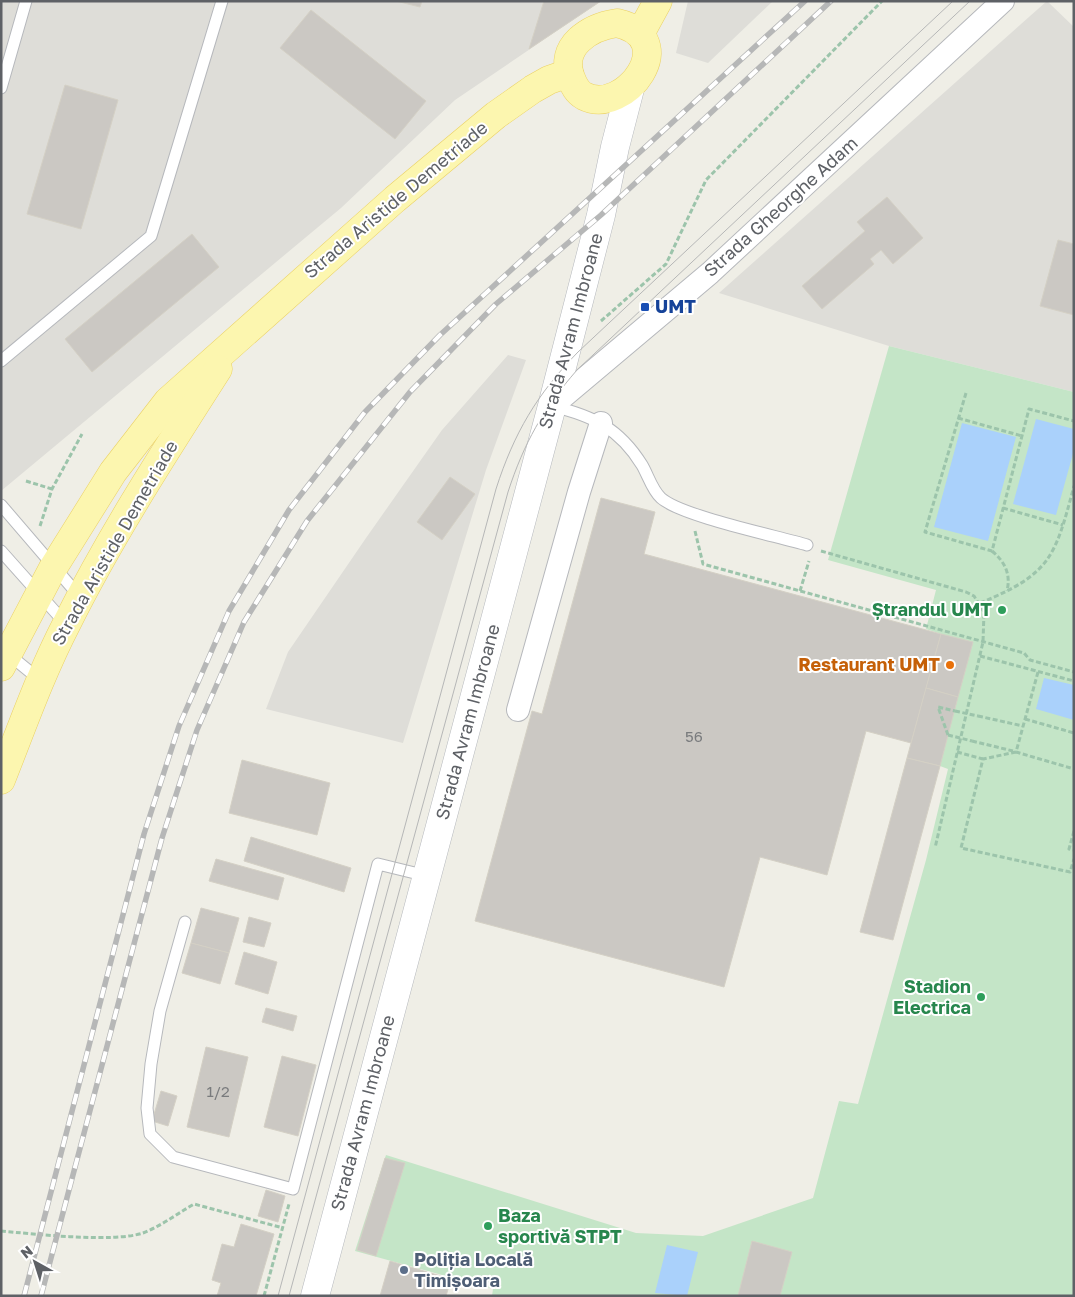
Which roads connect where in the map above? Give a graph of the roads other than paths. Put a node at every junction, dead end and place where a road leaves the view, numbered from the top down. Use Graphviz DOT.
graph roads {
  1 [pos="26,1"];
  2 [pos="222,1"];
  3 [pos="658,1"];
  4 [pos="1003,1"];
  5 [pos="640,34"];
  6 [pos="569,73"];
  7 [pos="631,85"];
  8 [pos="1,88"];
  9 [pos="595,99"];
  10 [pos="615,147"];
  11 [pos="235,343"];
  12 [pos="1,361"];
  13 [pos="552,406"];
  14 [pos="600,422"];
  15 [pos="1,505"];
  16 [pos="810,547"];
  17 [pos="1,551"];
  18 [pos="54,568"];
  19 [pos="38,594"];
  20 [pos="80,597"];
  21 [pos="66,624"];
  22 [pos="3,655"];
  23 [pos="40,680"];
  24 [pos="518,710"];
  25 [pos="1,780"];
  26 [pos="427,876"];
  27 [pos="185,922"];
  28 [pos="315,1296"];
  1 -- 8 [label="lane"];
  2 -- 12 [label="lane"];
  3 -- 5 [label="main road"];
  4 -- 13 [label="street, Strada Gheorghe Adam"];
  5 -- 6 [label="main road"];
  5 -- 7 [label="main road"];
  6 -- 9 [label="main road"];
  6 -- 11 [label="main road, Strada Aristide Demetriade"];
  7 -- 9 [label="main road"];
  7 -- 10 [label="street, Strada Avram Imbroane"];
  9 -- 10 [label="street"];
  10 -- 13 [label="street, Strada Avram Imbroane"];
  11 -- 18 [label="main road, Strada Aristide Demetriade"];
  11 -- 20 [label="main road, Strada Aristide Demetriade"];
  13 -- 14 [label="lane"];
  13 -- 26 [label="street, Strada Avram Imbroane"];
  14 -- 16 [label="lane"];
  14 -- 24 [label="street"];
  15 -- 18 [label="lane"];
  17 -- 19 [label="lane"];
  18 -- 19 [label="main road, Strada Aristide Demetriade"];
  18 -- 20 [label="lane"];
  19 -- 21 [label="lane"];
  19 -- 22 [label="main road, Strada Aristide Demetriade"];
  20 -- 21 [label="main road, Strada Aristide Demetriade"];
  21 -- 23 [label="main road, Strada Aristide Demetriade"];
  22 -- 23 [label="lane"];
  23 -- 25 [label="main road, Strada Aristide Demetriade"];
  26 -- 27 [label="lane"];
  26 -- 28 [label="street, Strada Avram Imbroane"];
}
